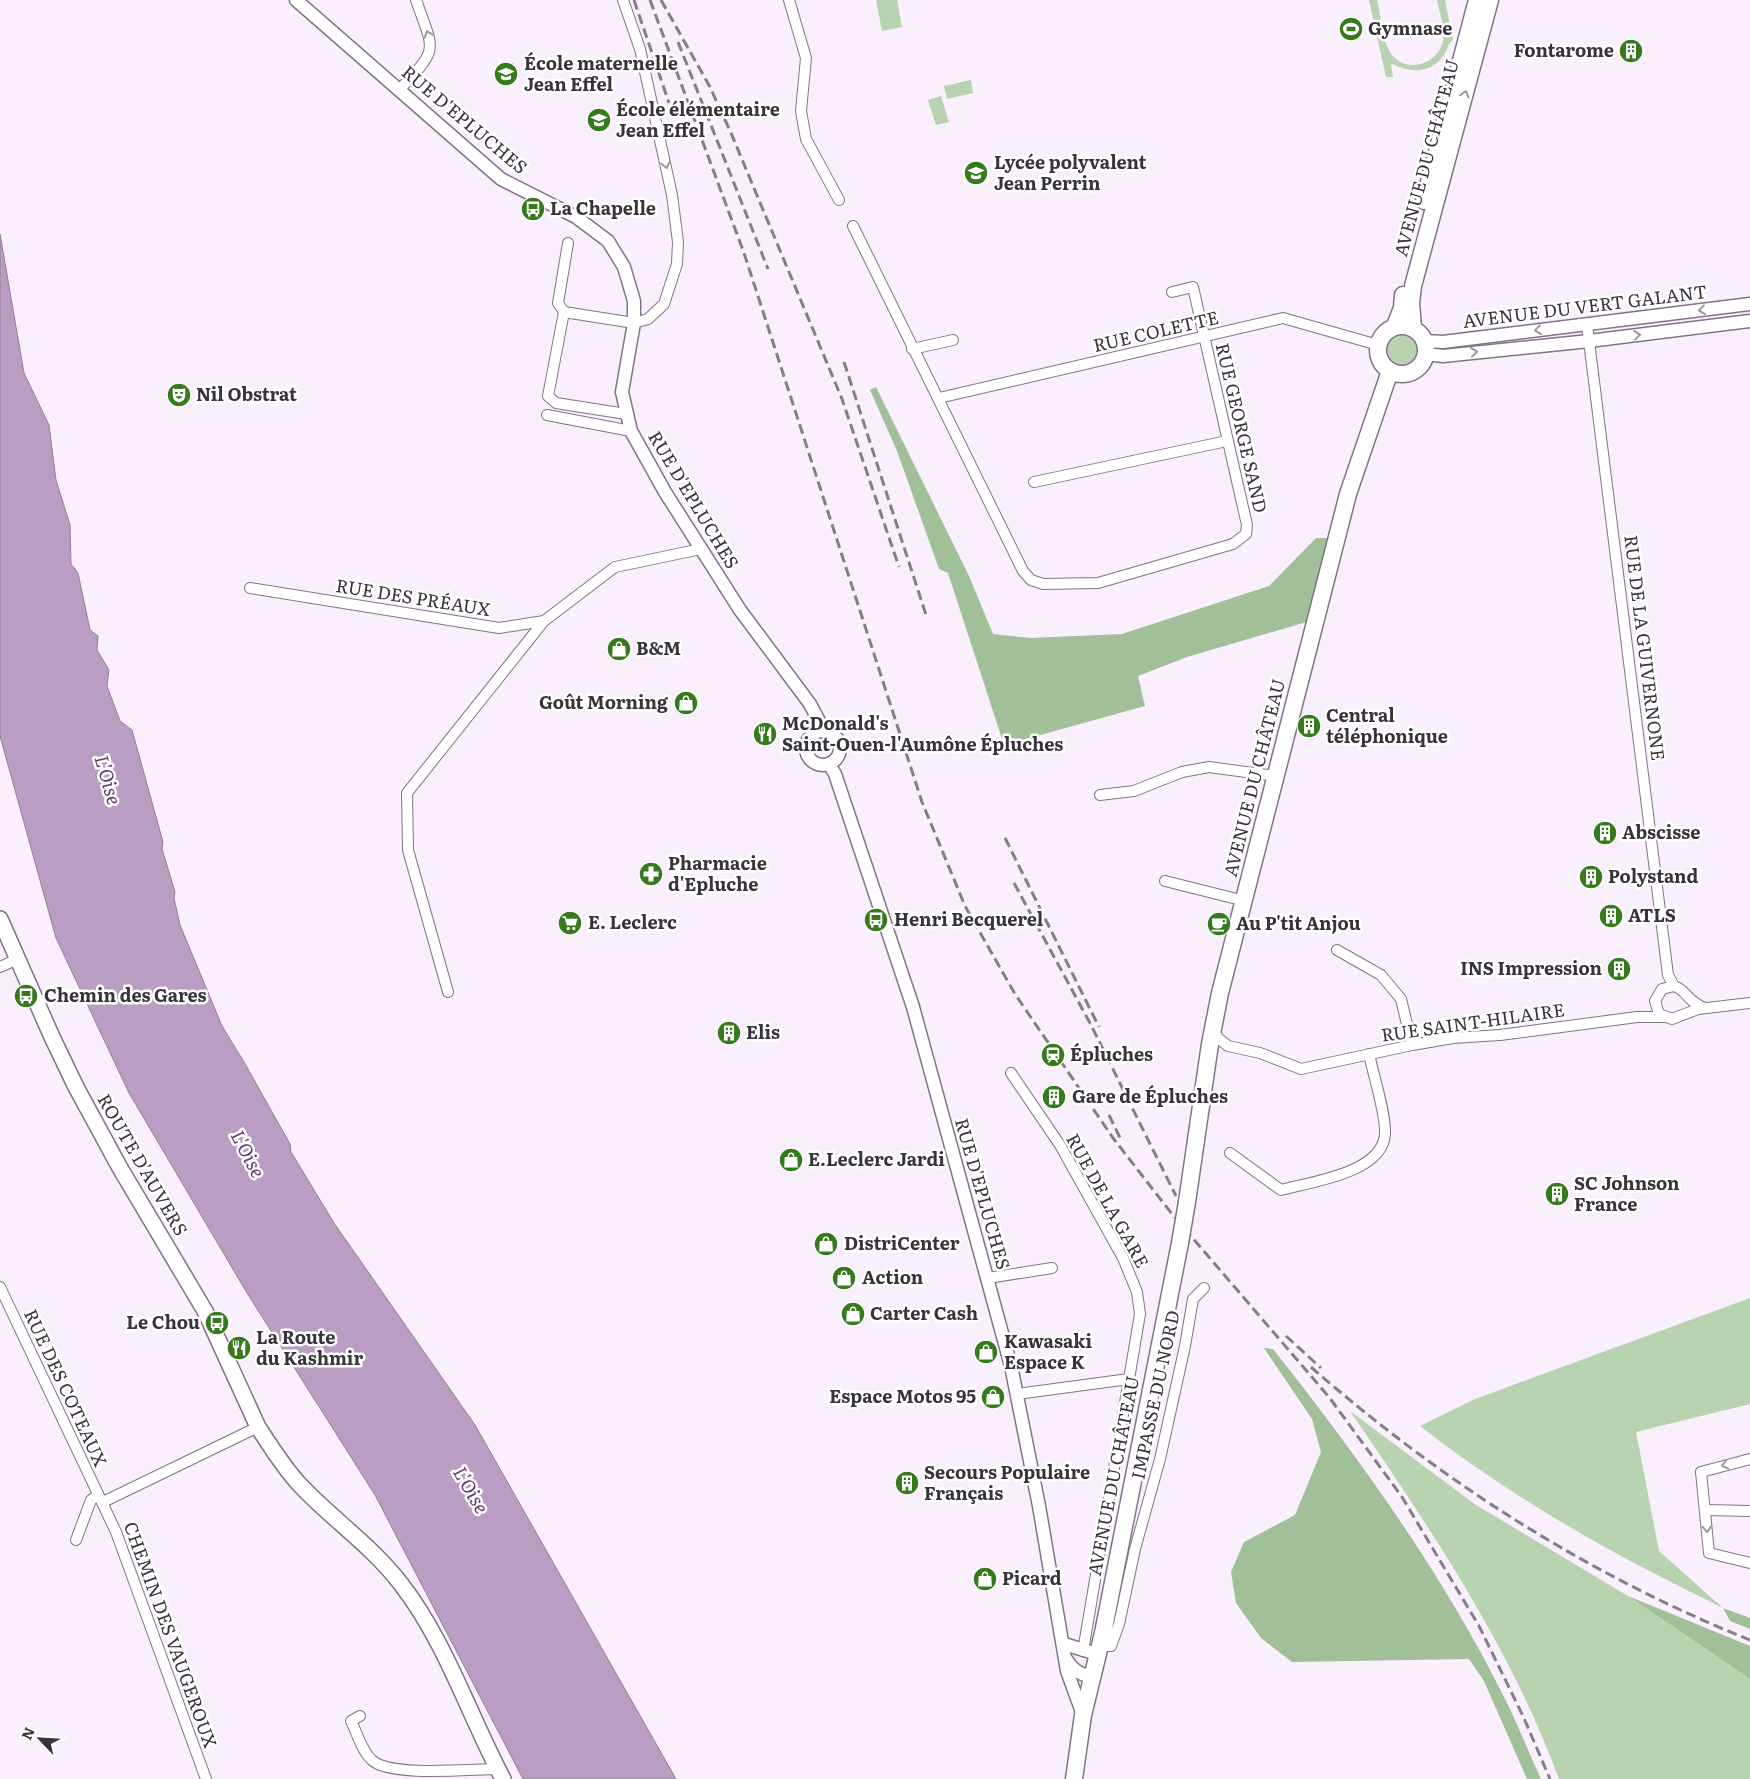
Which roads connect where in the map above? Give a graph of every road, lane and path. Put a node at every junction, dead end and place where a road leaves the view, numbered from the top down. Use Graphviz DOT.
graph roads {
  1 [pos="296,0"];
  2 [pos="416,0"];
  3 [pos="623,0"];
  4 [pos="789,0"];
  5 [pos="1477,0"];
  6 [pos="1490,0"];
  7 [pos="400,89"];
  8 [pos="839,200"];
  9 [pos="853,226"];
  10 [pos="568,243"];
  11 [pos="1172,292"];
  12 [pos="1750,304"];
  13 [pos="564,312"];
  14 [pos="1750,321"];
  15 [pos="634,324"];
  16 [pos="1587,325"];
  17 [pos="1395,326"];
  18 [pos="1413,328"];
  19 [pos="1204,338"];
  20 [pos="954,340"];
  21 [pos="1589,341"];
  22 [pos="1378,346"];
  23 [pos="1426,348"];
  24 [pos="912,349"];
  25 [pos="1390,370"];
  26 [pos="939,398"];
  27 [pos="626,414"];
  28 [pos="547,415"];
  29 [pos="631,431"];
  30 [pos="1227,441"];
  31 [pos="1034,482"];
  32 [pos="701,549"];
  33 [pos="250,588"];
  34 [pos="544,621"];
  35 [pos="819,731"];
  36 [pos="829,764"];
  37 [pos="1276,776"];
  38 [pos="1100,795"];
  39 [pos="1165,881"];
  40 [pos="1244,901"];
  41 [pos="0,919"];
  42 [pos="1337,950"];
  43 [pos="18,959"];
  44 [pos="0,968"];
  45 [pos="1669,987"];
  46 [pos="448,992"];
  47 [pos="1656,997"];
  48 [pos="1687,998"];
  49 [pos="1750,1002"];
  50 [pos="1705,1008"];
  51 [pos="1684,1013"];
  52 [pos="1637,1017"];
  53 [pos="1665,1018"];
  54 [pos="1213,1029"];
  55 [pos="1412,1045"];
  56 [pos="1228,1046"];
  57 [pos="1369,1054"];
  58 [pos="1208,1056"];
  59 [pos="1011,1073"];
  60 [pos="1230,1154"];
  61 [pos="1052,1268"];
  62 [pos="988,1278"];
  63 [pos="0,1287"];
  64 [pos="1204,1288"];
  65 [pos="1129,1379"];
  66 [pos="1017,1394"];
  67 [pos="258,1427"];
  68 [pos="1750,1459"];
  69 [pos="101,1499"];
  70 [pos="1706,1510"];
  71 [pos="1750,1512"];
  72 [pos="76,1540"];
  73 [pos="1750,1563"];
  74 [pos="1064,1644"];
  75 [pos="1093,1651"];
  76 [pos="1066,1659"];
  77 [pos="1092,1677"];
  78 [pos="1083,1715"];
  79 [pos="360,1716"];
  80 [pos="472,1774"];
  81 [pos="501,1774"];
  82 [pos="206,1779"];
  83 [pos="1074,1779"];
  1 -- 7 [label="street, RUE D'EPLUCHES"];
  7 -- 2 [label="street, one-way"];
  3 -- 15 [label="street, one-way"];
  4 -- 8 [label="street"];
  5 -- 17 [label="main road, AVENUE DU CHÂTEAU"];
  18 -- 6 [label="main road, AVENUE DU CHÂTEAU, one-way"];
  7 -- 15 [label="street, RUE D'EPLUCHES"];
  9 -- 24 [label="street, RUE GEORGE SAND"];
  10 -- 13 [label="street"];
  11 -- 19 [label="street, RUE GEORGE SAND"];
  12 -- 16 [label="street, AVENUE DU VERT GALANT, one-way"];
  13 -- 15 [label="street"];
  13 -- 27 [label="street"];
  21 -- 14 [label="street, AVENUE DU VERT GALANT, one-way"];
  15 -- 27 [label="street, RUE D'EPLUCHES"];
  16 -- 21 [label="street, RUE DE LA GUIVERNONE"];
  16 -- 23 [label="street, AVENUE DU VERT GALANT, one-way"];
  17 -- 18 [label="main road"];
  17 -- 22 [label="main road"];
  18 -- 23 [label="main road"];
  19 -- 22 [label="street, RUE COLETTE"];
  19 -- 26 [label="street, RUE COLETTE"];
  19 -- 30 [label="street, RUE GEORGE SAND"];
  20 -- 24 [label="street"];
  23 -- 21 [label="street, AVENUE DU VERT GALANT, one-way"];
  21 -- 45 [label="street, RUE DE LA GUIVERNONE"];
  22 -- 25 [label="main road"];
  23 -- 25 [label="main road"];
  24 -- 26 [label="street, RUE GEORGE SAND"];
  25 -- 37 [label="main road, AVENUE DU CHÂTEAU"];
  26 -- 30 [label="street, RUE GEORGE SAND"];
  27 -- 29 [label="street, RUE D'EPLUCHES"];
  28 -- 29 [label="street"];
  29 -- 32 [label="street, RUE D'EPLUCHES"];
  30 -- 31 [label="street"];
  32 -- 34 [label="street, RUE DES PRÉAUX"];
  32 -- 35 [label="street, RUE D'EPLUCHES"];
  33 -- 34 [label="street, RUE DES PRÉAUX"];
  34 -- 46 [label="street"];
  35 -- 36 [label="street"];
  35 -- 36 [label="street"];
  36 -- 62 [label="street, RUE D'EPLUCHES"];
  37 -- 38 [label="street"];
  37 -- 40 [label="main road, AVENUE DU CHÂTEAU"];
  39 -- 40 [label="street"];
  40 -- 54 [label="main road, AVENUE DU CHÂTEAU"];
  41 -- 43 [label="main road, ROUTE D'AUVERS"];
  42 -- 55 [label="street"];
  43 -- 44 [label="street"];
  43 -- 67 [label="main road, ROUTE D'AUVERS"];
  45 -- 47 [label="street"];
  45 -- 48 [label="street"];
  47 -- 52 [label="street"];
  47 -- 53 [label="street"];
  48 -- 50 [label="street"];
  48 -- 51 [label="street"];
  49 -- 50 [label="street, RUE SAINT-HILAIRE"];
  50 -- 51 [label="street, RUE SAINT-HILAIRE"];
  51 -- 53 [label="street, RUE SAINT-HILAIRE"];
  52 -- 53 [label="street, RUE SAINT-HILAIRE"];
  52 -- 55 [label="street, RUE SAINT-HILAIRE"];
  54 -- 56 [label="street"];
  54 -- 58 [label="main road, AVENUE DU CHÂTEAU"];
  55 -- 57 [label="street, RUE SAINT-HILAIRE"];
  56 -- 57 [label="street, RUE SAINT-HILAIRE"];
  56 -- 58 [label="street"];
  57 -- 60 [label="street"];
  58 -- 75 [label="main road, AVENUE DU CHÂTEAU, bridge"];
  59 -- 65 [label="street, RUE DE LA GARE"];
  61 -- 62 [label="street"];
  62 -- 66 [label="street, RUE D'EPLUCHES"];
  63 -- 69 [label="street, RUE DES COTEAUX"];
  64 -- 75 [label="street, IMPASSE DU NORD"];
  65 -- 66 [label="street"];
  65 -- 75 [label="street, RUE DE LA GARE"];
  66 -- 74 [label="street, RUE D'EPLUCHES"];
  67 -- 69 [label="street"];
  67 -- 81 [label="main road, ROUTE D'AUVERS"];
  68 -- 70 [label="street, one-way"];
  69 -- 72 [label="street"];
  69 -- 82 [label="street, CHEMIN DES VAUGEROUX"];
  70 -- 71 [label="street"];
  70 -- 73 [label="street, one-way"];
  74 -- 75 [label="street"];
  74 -- 76 [label="street, RUE D'EPLUCHES"];
  75 -- 77 [label="main road, AVENUE DU CHÂTEAU"];
  76 -- 77 [label="street"];
  76 -- 78 [label="street, RUE D'EPLUCHES"];
  77 -- 78 [label="main road, AVENUE DU CHÂTEAU"];
  78 -- 83 [label="main road, AVENUE DU CHÂTEAU"];
  79 -- 80 [label="street"];
  80 -- 81 [label="street"];
}
